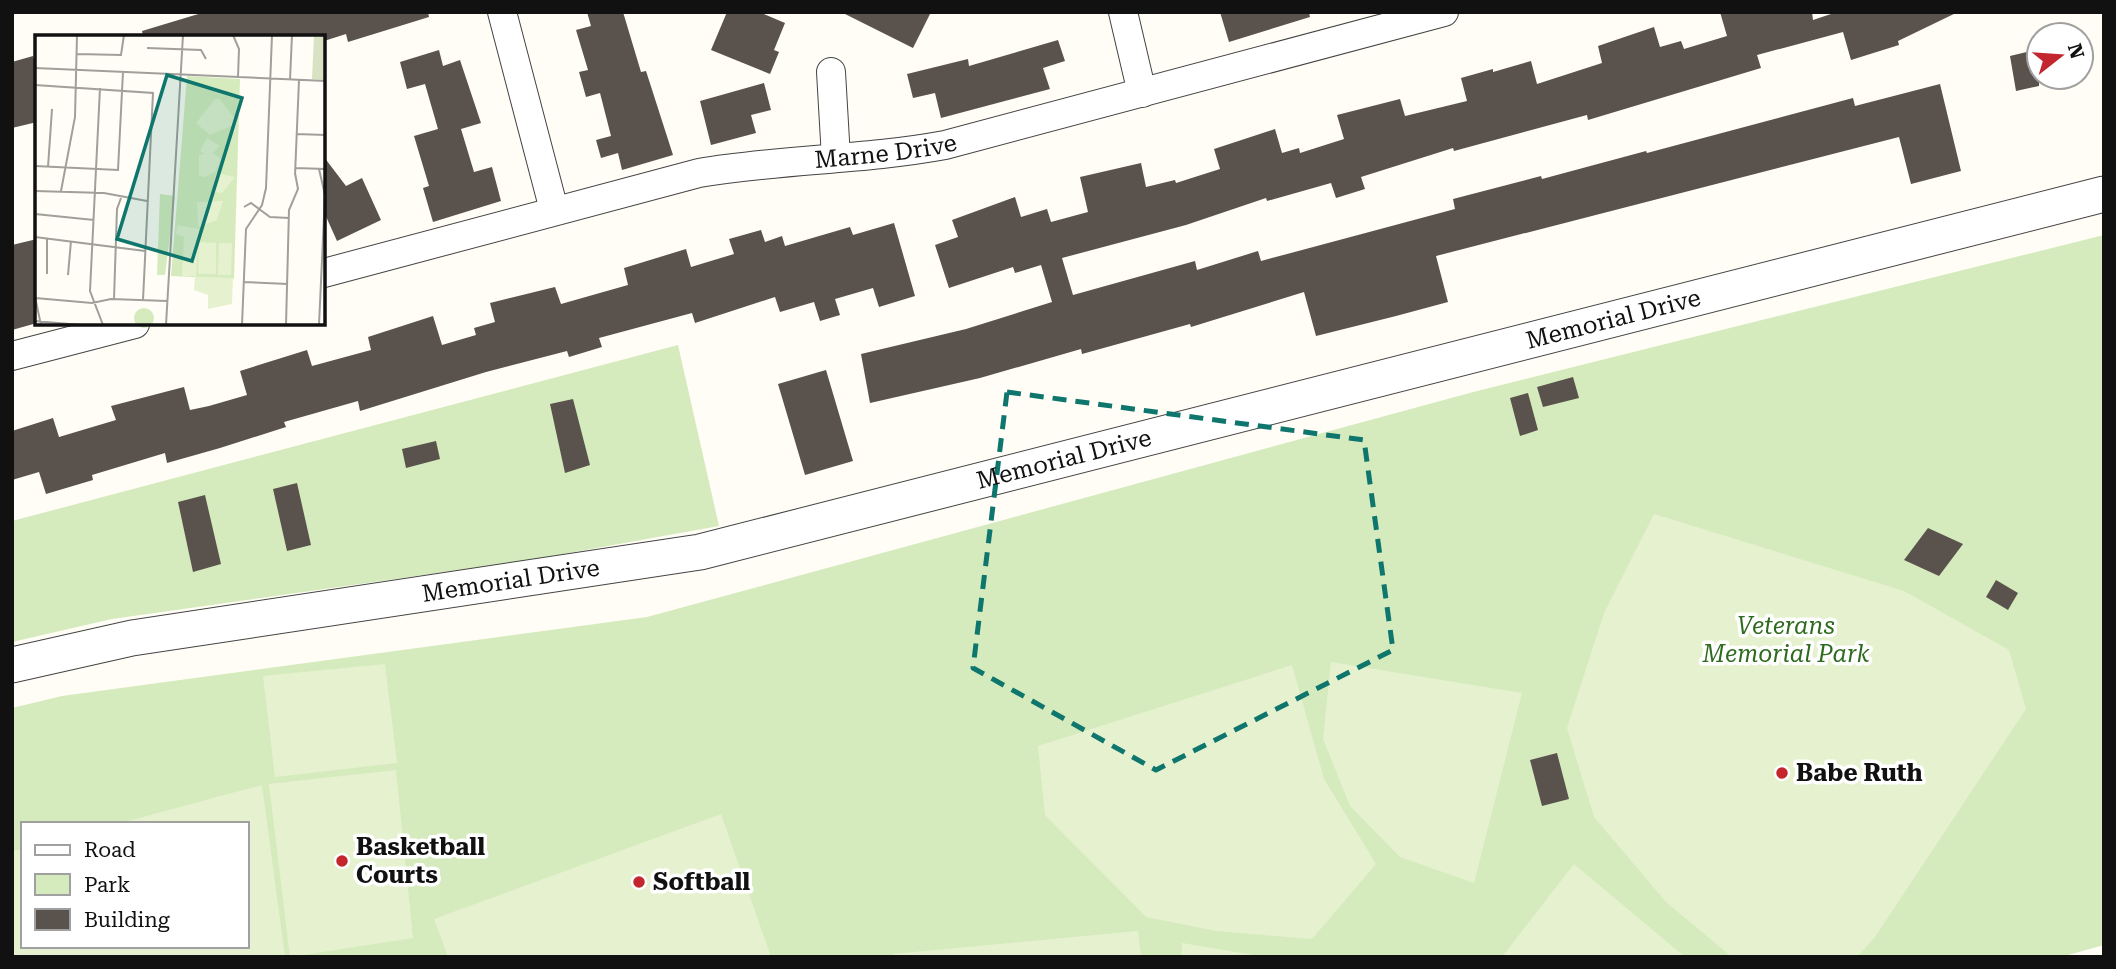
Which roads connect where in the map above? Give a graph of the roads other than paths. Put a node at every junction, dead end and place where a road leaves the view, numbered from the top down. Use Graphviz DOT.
graph roads {
  1 [pos="502,12"];
  2 [pos="1123,12"];
  3 [pos="1433,14"];
  4 [pos="831,72"];
  5 [pos="1142,93"];
  6 [pos="836,159"];
  7 [pos="2104,194"];
  8 [pos="554,210"];
  9 [pos="326,272"];
  10 [pos="127,326"];
  11 [pos="12,356"];
  12 [pos="12,665"];
  1 -- 8 [label="street"];
  2 -- 5 [label="street"];
  3 -- 5 [label="street, Marne Drive"];
  4 -- 6 [label="street"];
  5 -- 6 [label="street, Marne Drive"];
  6 -- 8 [label="street, Marne Drive"];
  7 -- 12 [label="street, Memorial Drive"];
  8 -- 9 [label="street, Marne Drive"];
  10 -- 11 [label="street"];
}
